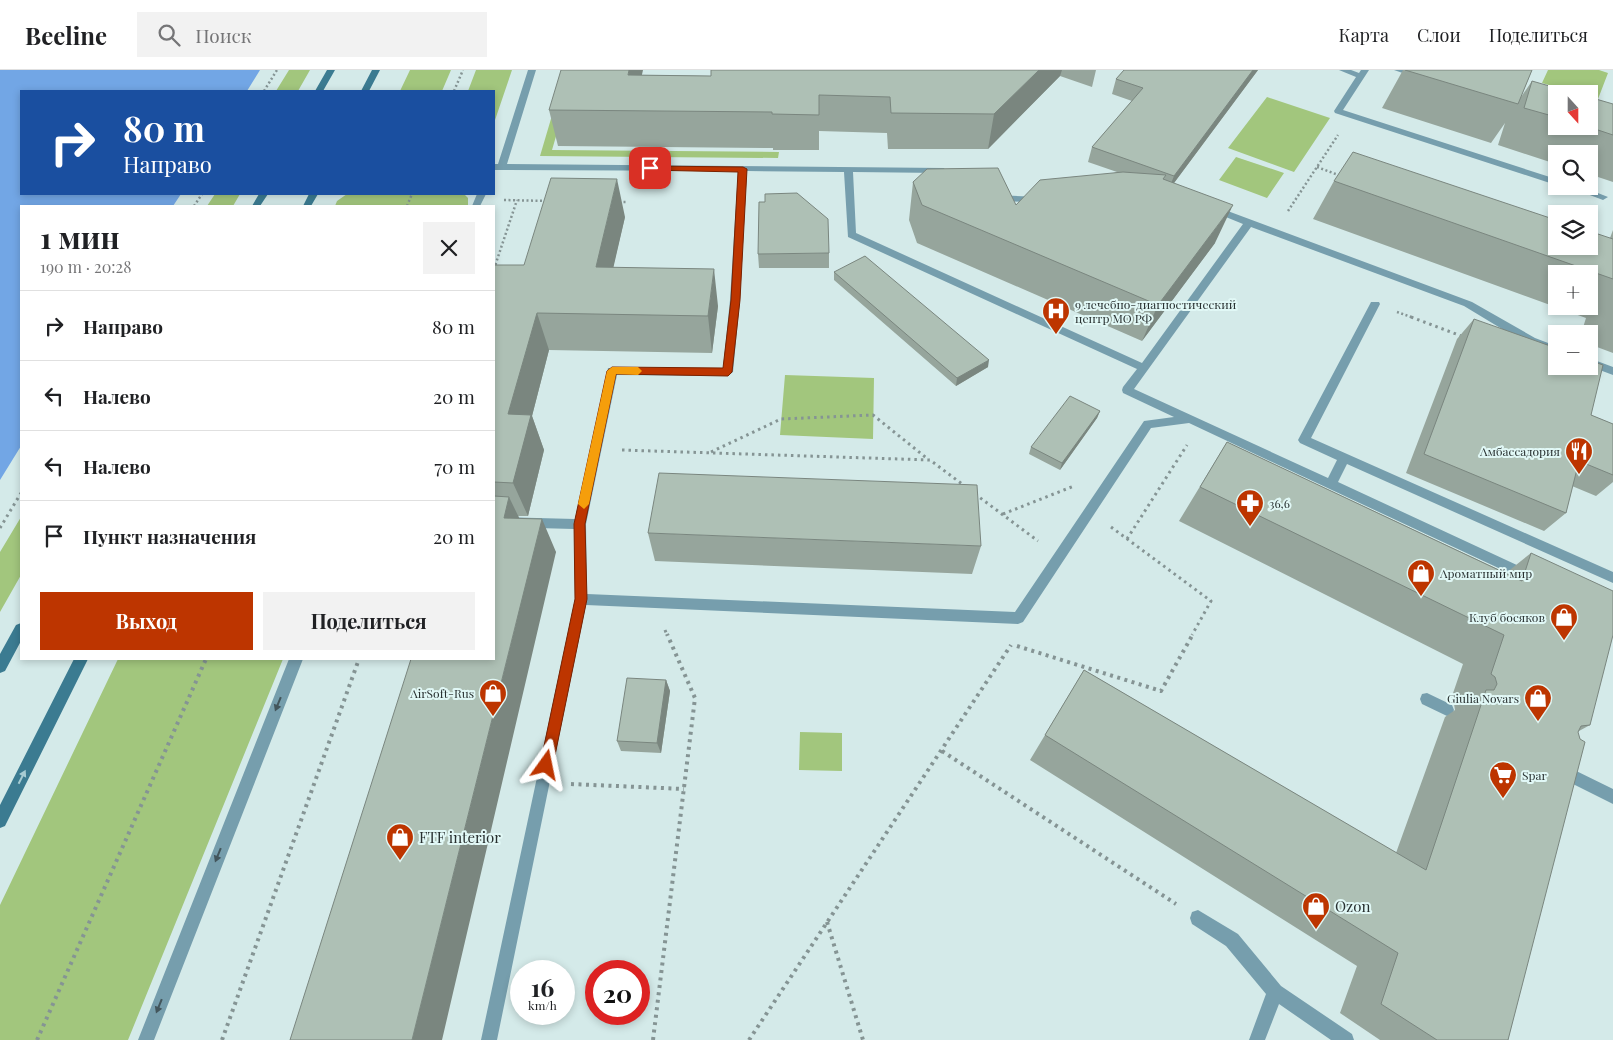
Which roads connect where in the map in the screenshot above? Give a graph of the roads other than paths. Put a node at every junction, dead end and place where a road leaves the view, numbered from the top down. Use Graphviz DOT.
graph roads {
  1 [pos="331,70"];
  2 [pos="376,70"];
  3 [pos="532,70"];
  4 [pos="1343,70"];
  5 [pos="1398,70"];
  6 [pos="1363,73"];
  7 [pos="1426,78"];
  8 [pos="321,90"];
  9 [pos="366,90"];
  10 [pos="497,168"];
  11 [pos="743,169"];
  12 [pos="848,170"];
  13 [pos="947,170"];
  14 [pos="1548,179"];
  15 [pos="1597,195"];
  16 [pos="991,197"];
  17 [pos="1603,197"];
  18 [pos="1049,201"];
  19 [pos="1202,211"];
  20 [pos="1249,223"];
  21 [pos="1375,304"];
  22 [pos="1548,347"];
  23 [pos="1598,365"];
  24 [pos="1144,368"];
  25 [pos="1613,371"];
  26 [pos="1195,421"];
  27 [pos="1344,458"];
  28 [pos="1331,484"];
  29 [pos="495,522"];
  30 [pos="580,524"];
  31 [pos="1613,578"];
  32 [pos="1539,581"];
  33 [pos="581,599"];
  34 [pos="20,631"];
  35 [pos="80,660"];
  36 [pos="296,660"];
  37 [pos="0,667"];
  38 [pos="1427,699"];
  39 [pos="1447,710"];
  40 [pos="1548,763"];
  41 [pos="1613,797"];
  42 [pos="0,821"];
  43 [pos="1198,918"];
  44 [pos="1274,992"];
  45 [pos="146,1040"];
  46 [pos="489,1040"];
  47 [pos="1257,1040"];
  48 [pos="1346,1040"];
  1 -- 8 [label="main road"];
  2 -- 9 [label="main road"];
  3 -- 10 [label="lane"];
  4 -- 6 [label="lane"];
  5 -- 7 [label="lane"];
  6 -- 14 [label="lane"];
  10 -- 11 [label="lane"];
  11 -- 12 [label="lane"];
  11 -- 30 [label="lane"];
  12 -- 13 [label="lane"];
  12 -- 24 [label="lane"];
  15 -- 17 [label="lane"];
  16 -- 18 [label="lane"];
  19 -- 20 [label="lane"];
  20 -- 22 [label="lane"];
  20 -- 24 [label="lane"];
  21 -- 27 [label="lane"];
  23 -- 25 [label="lane"];
  24 -- 26 [label="lane"];
  26 -- 28 [label="lane"];
  26 -- 33 [label="lane"];
  27 -- 28 [label="lane"];
  27 -- 31 [label="lane"];
  28 -- 32 [label="lane"];
  29 -- 30 [label="lane"];
  30 -- 33 [label="lane"];
  33 -- 46 [label="lane"];
  34 -- 37 [label="main road"];
  42 -- 35 [label="main road, one-way"];
  36 -- 45 [label="lane, one-way"];
  38 -- 39 [label="lane"];
  40 -- 41 [label="lane"];
  43 -- 44 [label="lane"];
  44 -- 47 [label="lane"];
  44 -- 48 [label="lane"];
}
